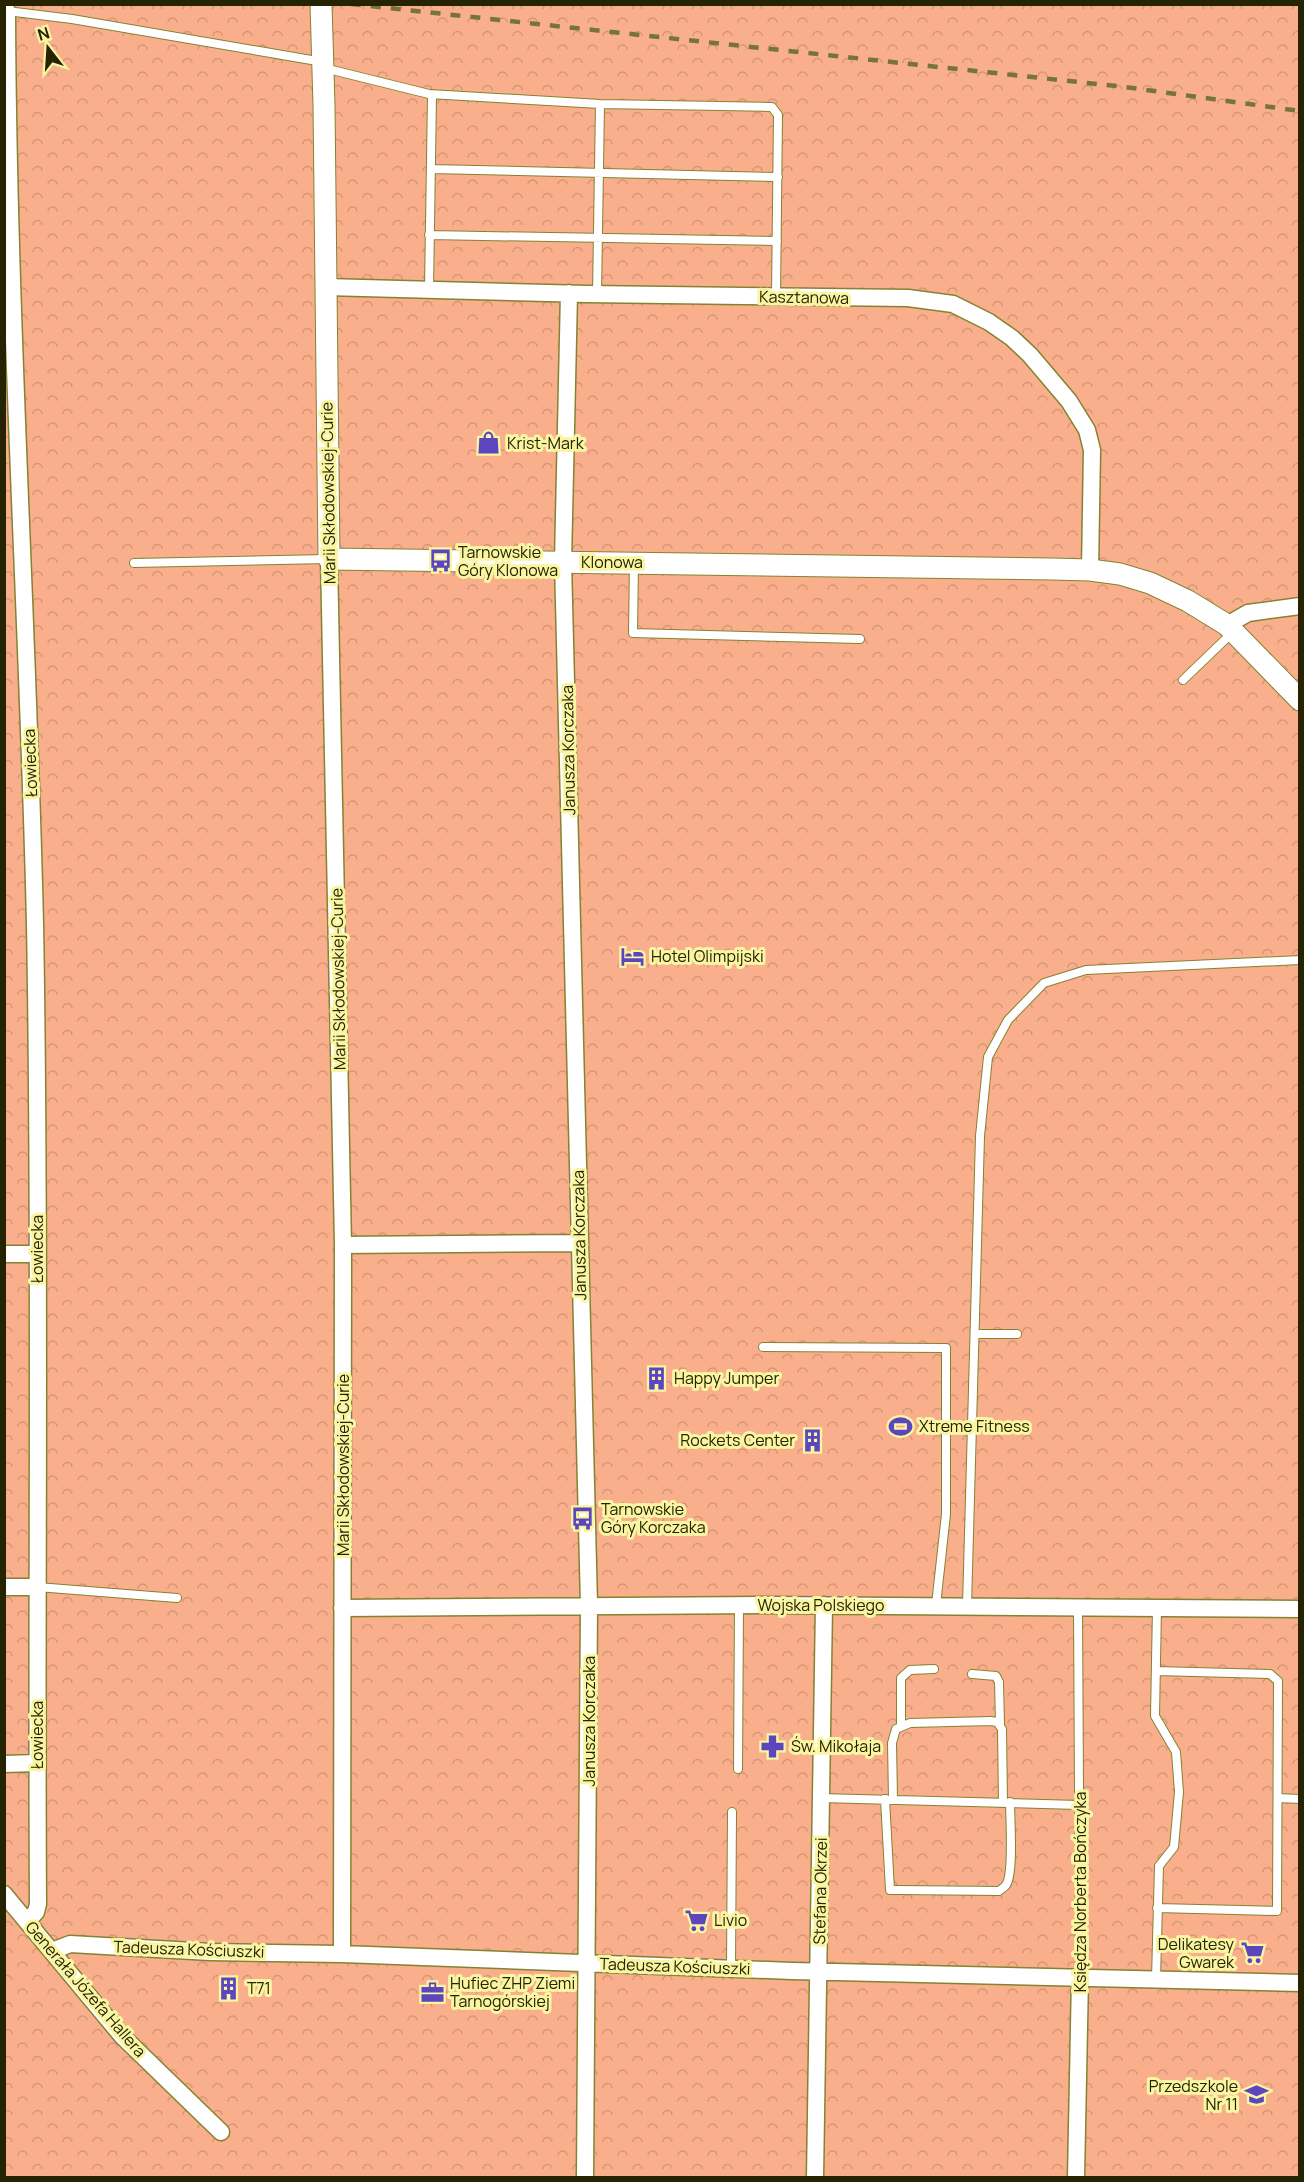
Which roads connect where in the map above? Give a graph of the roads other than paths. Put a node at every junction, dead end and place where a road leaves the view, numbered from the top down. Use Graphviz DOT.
graph roads {
  1 [pos="321,4"];
  2 [pos="6,11"];
  3 [pos="323,65"];
  4 [pos="432,95"];
  5 [pos="600,104"];
  6 [pos="430,169"];
  7 [pos="599,173"];
  8 [pos="778,177"];
  9 [pos="429,235"];
  10 [pos="598,238"];
  11 [pos="777,241"];
  12 [pos="326,287"];
  13 [pos="429,290"];
  14 [pos="569,293"];
  15 [pos="597,294"];
  16 [pos="776,296"];
  17 [pos="329,560"];
  18 [pos="564,562"];
  19 [pos="634,562"];
  20 [pos="134,563"];
  21 [pos="1090,570"];
  22 [pos="4,573"];
  23 [pos="22,573"];
  24 [pos="1299,606"];
  25 [pos="1230,628"];
  26 [pos="860,639"];
  27 [pos="1183,680"];
  28 [pos="1299,700"];
  29 [pos="1299,960"];
  30 [pos="580,1244"];
  31 [pos="343,1245"];
  32 [pos="4,1254"];
  33 [pos="37,1254"];
  34 [pos="975,1334"];
  35 [pos="1017,1334"];
  36 [pos="763,1347"];
  37 [pos="4,1587"];
  38 [pos="38,1587"];
  39 [pos="177,1598"];
  40 [pos="589,1605"];
  41 [pos="739,1605"];
  42 [pos="824,1605"];
  43 [pos="936,1605"];
  44 [pos="967,1606"];
  45 [pos="1078,1607"];
  46 [pos="342,1608"];
  47 [pos="1157,1608"];
  48 [pos="1299,1609"];
  49 [pos="934,1669"];
  50 [pos="1156,1671"];
  51 [pos="972,1674"];
  52 [pos="1000,1724"];
  53 [pos="901,1725"];
  54 [pos="37,1763"];
  55 [pos="4,1764"];
  56 [pos="738,1769"];
  57 [pos="821,1798"];
  58 [pos="1278,1798"];
  59 [pos="889,1799"];
  60 [pos="1299,1799"];
  61 [pos="1006,1802"];
  62 [pos="1079,1805"];
  63 [pos="732,1812"];
  64 [pos="4,1894"];
  65 [pos="1157,1908"];
  66 [pos="27,1922"];
  67 [pos="51,1951"];
  68 [pos="342,1954"];
  69 [pos="587,1963"];
  70 [pos="731,1968"];
  71 [pos="819,1971"];
  72 [pos="1080,1977"];
  73 [pos="1156,1979"];
  74 [pos="1299,1983"];
  75 [pos="221,2132"];
  76 [pos="585,2178"];
  77 [pos="816,2178"];
  78 [pos="1076,2178"];
  1 -- 3 [label="street, Marii Skłodowskiej-Curie"];
  2 -- 3 [label="lane"];
  2 -- 23 [label="street, Łowiecka"];
  3 -- 4 [label="lane"];
  3 -- 12 [label="street, Marii Skłodowskiej-Curie"];
  4 -- 5 [label="lane"];
  4 -- 6 [label="lane"];
  5 -- 7 [label="lane"];
  5 -- 8 [label="lane"];
  6 -- 7 [label="lane"];
  6 -- 9 [label="lane"];
  7 -- 8 [label="lane"];
  7 -- 10 [label="lane"];
  8 -- 11 [label="lane"];
  9 -- 10 [label="lane"];
  9 -- 13 [label="lane"];
  10 -- 11 [label="lane"];
  10 -- 15 [label="lane"];
  11 -- 16 [label="lane"];
  12 -- 13 [label="street, Kasztanowa"];
  12 -- 17 [label="street, Marii Skłodowskiej-Curie"];
  13 -- 14 [label="street, Kasztanowa"];
  14 -- 15 [label="street, Kasztanowa"];
  14 -- 18 [label="street, Janusza Korczaka"];
  15 -- 16 [label="street, Kasztanowa"];
  16 -- 21 [label="street, Kasztanowa"];
  17 -- 18 [label="street, Klonowa"];
  17 -- 20 [label="lane, Klonowa"];
  17 -- 31 [label="street, Marii Skłodowskiej-Curie"];
  18 -- 19 [label="street, Klonowa"];
  18 -- 30 [label="street, Janusza Korczaka"];
  19 -- 21 [label="street, Klonowa"];
  19 -- 26 [label="lane"];
  21 -- 25 [label="street, Klonowa"];
  22 -- 23 [label="street"];
  23 -- 33 [label="street, Łowiecka"];
  24 -- 25 [label="street"];
  25 -- 27 [label="lane"];
  25 -- 28 [label="street, Klonowa"];
  29 -- 34 [label="lane"];
  30 -- 31 [label="street"];
  30 -- 40 [label="street, Janusza Korczaka"];
  31 -- 46 [label="street, Marii Skłodowskiej-Curie"];
  32 -- 33 [label="street"];
  33 -- 38 [label="street, Łowiecka"];
  34 -- 35 [label="lane"];
  34 -- 44 [label="lane"];
  36 -- 43 [label="lane"];
  37 -- 38 [label="street"];
  38 -- 39 [label="lane"];
  38 -- 54 [label="street, Łowiecka"];
  40 -- 41 [label="street, Wojska Polskiego"];
  40 -- 46 [label="street, Wojska Polskiego"];
  40 -- 69 [label="street, Janusza Korczaka"];
  41 -- 42 [label="street, Wojska Polskiego"];
  41 -- 56 [label="lane"];
  42 -- 43 [label="street, Wojska Polskiego"];
  42 -- 57 [label="street, Stefana Okrzei"];
  43 -- 44 [label="street, Wojska Polskiego"];
  44 -- 45 [label="street, Wojska Polskiego"];
  45 -- 47 [label="street, Wojska Polskiego"];
  45 -- 62 [label="lane, Księdza Norberta Bończyka"];
  46 -- 68 [label="street, Marii Skłodowskiej-Curie"];
  47 -- 48 [label="street, Wojska Polskiego"];
  47 -- 50 [label="lane"];
  49 -- 53 [label="lane"];
  50 -- 58 [label="lane"];
  50 -- 65 [label="lane"];
  51 -- 52 [label="lane"];
  52 -- 53 [label="lane"];
  52 -- 61 [label="lane"];
  53 -- 59 [label="lane"];
  54 -- 55 [label="street"];
  54 -- 66 [label="street, Łowiecka"];
  57 -- 59 [label="lane"];
  57 -- 71 [label="street, Stefana Okrzei"];
  58 -- 60 [label="lane"];
  58 -- 65 [label="lane"];
  59 -- 61 [label="lane"];
  59 -- 61 [label="lane"];
  61 -- 62 [label="lane"];
  62 -- 72 [label="lane, Księdza Norberta Bończyka"];
  63 -- 70 [label="lane"];
  64 -- 66 [label="street, Generała Józefa Hallera"];
  65 -- 73 [label="lane"];
  66 -- 67 [label="street, Generała Józefa Hallera"];
  67 -- 68 [label="street, Tadeusza Kościuszki"];
  67 -- 75 [label="street, Generała Józefa Hallera"];
  68 -- 69 [label="street, Tadeusza Kościuszki"];
  69 -- 70 [label="street, Tadeusza Kościuszki"];
  69 -- 76 [label="street, Janusza Korczaka"];
  70 -- 71 [label="street, Tadeusza Kościuszki"];
  71 -- 72 [label="street, Tadeusza Kościuszki"];
  71 -- 77 [label="street, Stefana Okrzei"];
  72 -- 73 [label="street, Tadeusza Kościuszki"];
  72 -- 78 [label="street, Księdza Norberta Bończyka"];
  73 -- 74 [label="street, Tadeusza Kościuszki"];
}
